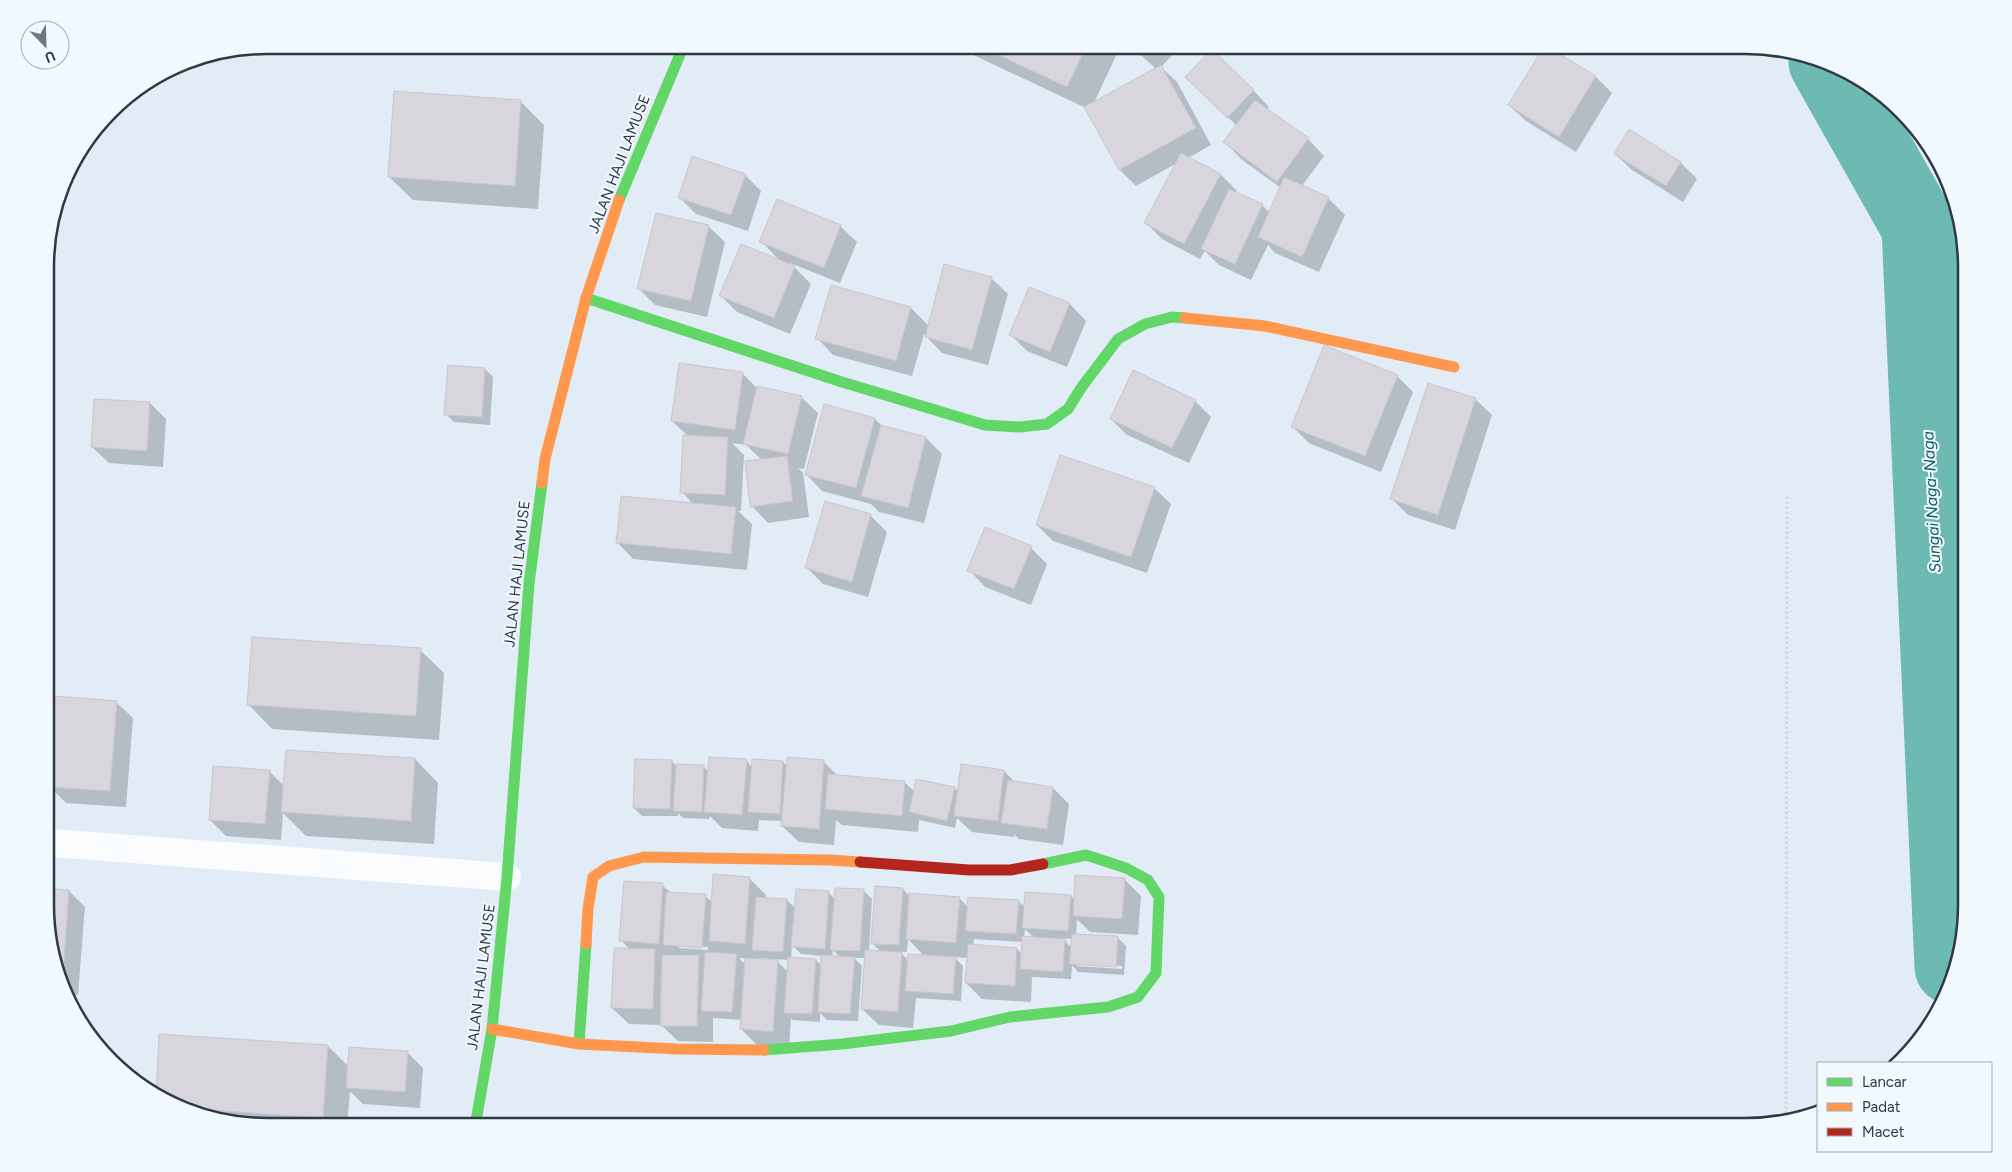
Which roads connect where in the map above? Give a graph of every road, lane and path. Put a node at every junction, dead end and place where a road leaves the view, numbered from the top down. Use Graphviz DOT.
graph roads {
  1 [pos="680,54"];
  2 [pos="586,298"];
  3 [pos="1454,367"];
  4 [pos="1787,496"];
  5 [pos="54,844"];
  6 [pos="507,877"];
  7 [pos="492,1030"];
  8 [pos="579,1044"];
  9 [pos="1786,1114"];
  10 [pos="477,1118"];
  1 -- 2 [label="street, JALAN HAJI LAMUSE"];
  2 -- 3 [label="street"];
  2 -- 6 [label="street, JALAN HAJI LAMUSE"];
  4 -- 9 [label="path"];
  5 -- 6 [label="street"];
  6 -- 7 [label="street, JALAN HAJI LAMUSE"];
  7 -- 8 [label="street"];
  7 -- 10 [label="street, JALAN HAJI LAMUSE"];
  8 -- 8 [label="street"];
}
